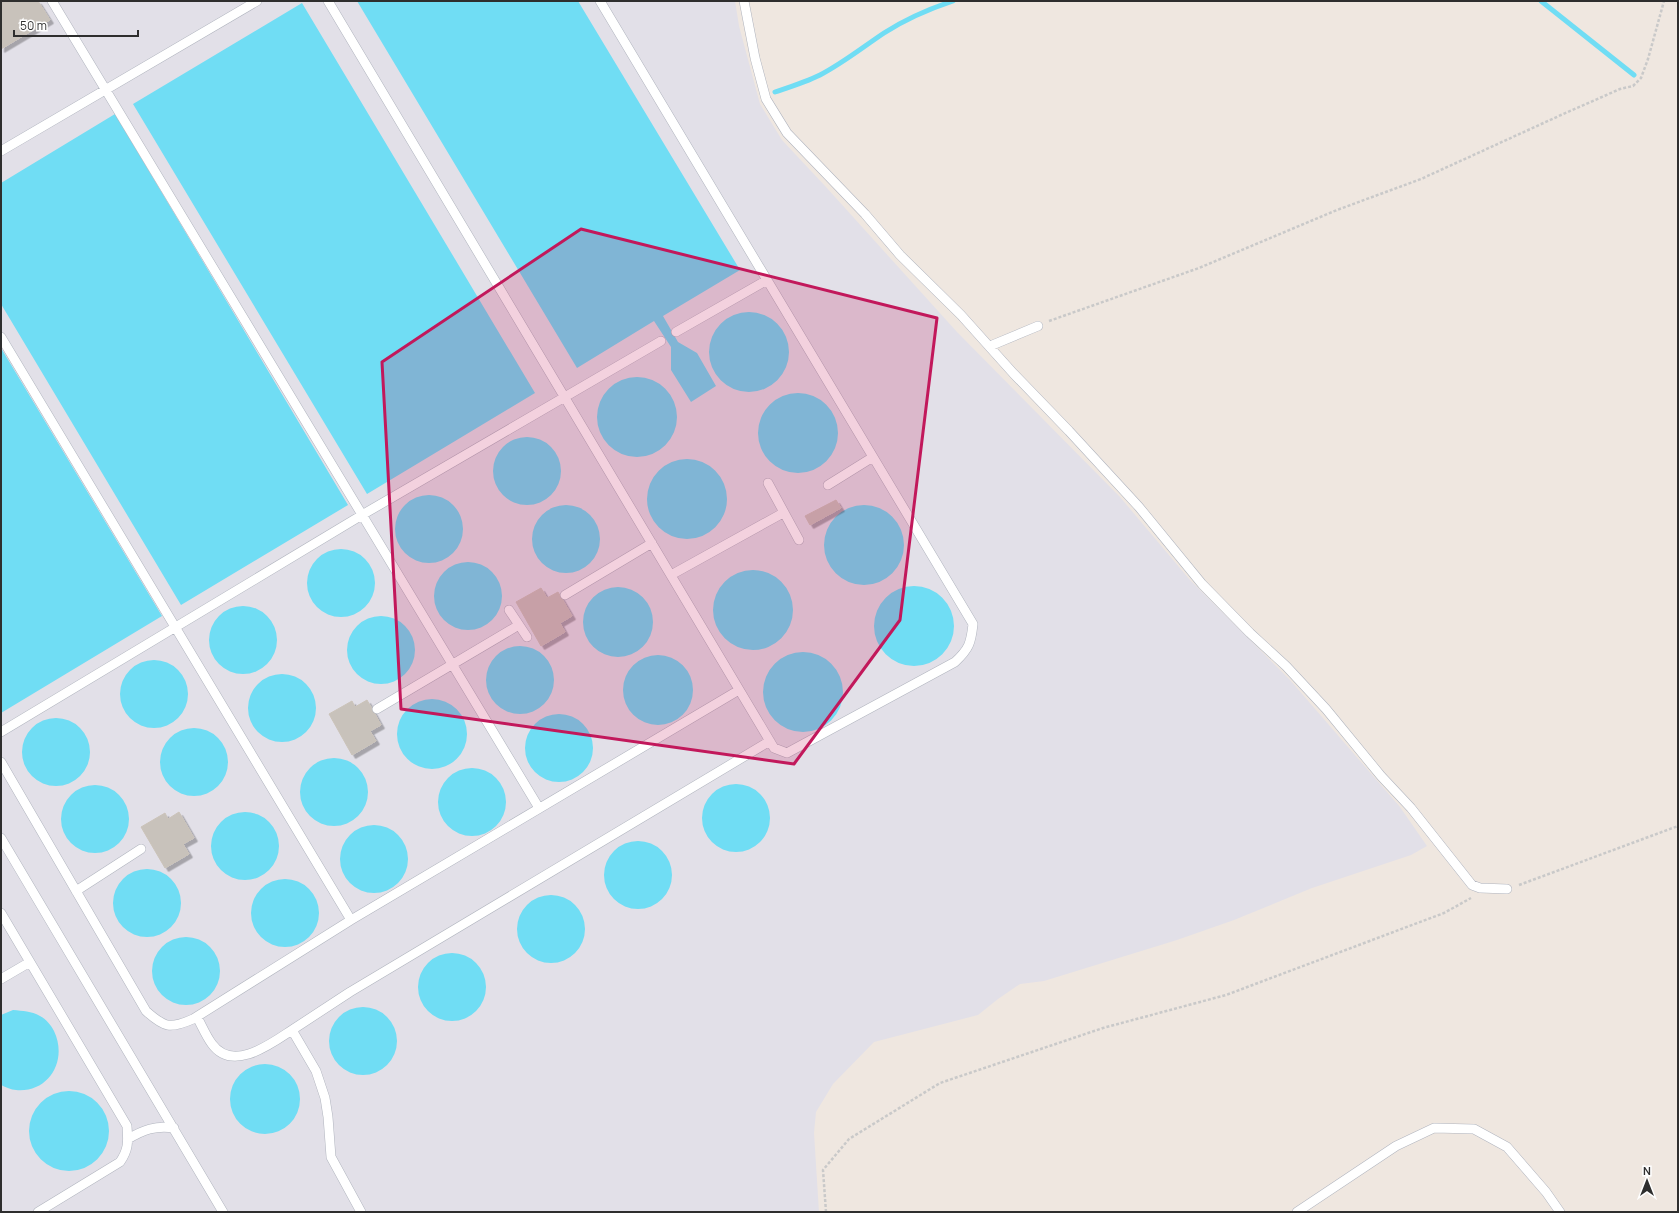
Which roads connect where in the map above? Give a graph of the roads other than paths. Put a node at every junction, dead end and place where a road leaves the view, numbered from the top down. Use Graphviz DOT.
graph roads {
  1 [pos="52,1"];
  2 [pos="257,1"];
  3 [pos="328,1"];
  4 [pos="600,1"];
  5 [pos="744,1"];
  6 [pos="106,88"];
  7 [pos="1,151"];
  8 [pos="767,280"];
  9 [pos="1038,326"];
  10 [pos="676,332"];
  11 [pos="1,337"];
  12 [pos="661,341"];
  13 [pos="990,346"];
  14 [pos="564,397"];
  15 [pos="873,457"];
  16 [pos="768,483"];
  17 [pos="828,485"];
  18 [pos="783,513"];
  19 [pos="362,514"];
  20 [pos="799,540"];
  21 [pos="652,543"];
  22 [pos="671,575"];
  23 [pos="565,595"];
  24 [pos="509,610"];
  25 [pos="518,625"];
  26 [pos="176,628"];
  27 [pos="527,637"];
  28 [pos="452,664"];
  29 [pos="739,690"];
  30 [pos="377,709"];
  31 [pos="1,732"];
  32 [pos="770,741"];
  33 [pos="1,762"];
  34 [pos="539,808"];
  35 [pos="1,838"];
  36 [pos="141,849"];
  37 [pos="1507,889"];
  38 [pos="76,890"];
  39 [pos="1,913"];
  40 [pos="351,920"];
  41 [pos="30,962"];
  42 [pos="1,979"];
  43 [pos="197,1016"];
  44 [pos="292,1030"];
  45 [pos="174,1128"];
  46 [pos="128,1139"];
  47 [pos="38,1212"];
  48 [pos="223,1212"];
  49 [pos="361,1212"];
  50 [pos="1297,1212"];
  51 [pos="1560,1212"];
  1 -- 6 [label="lane"];
  2 -- 6 [label="lane"];
  3 -- 14 [label="lane"];
  4 -- 8 [label="lane"];
  5 -- 13 [label="lane"];
  6 -- 7 [label="lane"];
  6 -- 19 [label="lane"];
  8 -- 10 [label="lane"];
  8 -- 15 [label="lane"];
  9 -- 13 [label="lane"];
  11 -- 26 [label="lane"];
  12 -- 14 [label="lane"];
  13 -- 37 [label="lane"];
  14 -- 19 [label="lane"];
  14 -- 21 [label="lane"];
  15 -- 17 [label="lane"];
  15 -- 32 [label="lane"];
  16 -- 18 [label="lane"];
  18 -- 20 [label="lane"];
  18 -- 22 [label="lane"];
  19 -- 26 [label="lane"];
  19 -- 28 [label="lane"];
  21 -- 22 [label="lane"];
  21 -- 23 [label="lane"];
  22 -- 29 [label="lane"];
  24 -- 25 [label="lane"];
  25 -- 27 [label="lane"];
  25 -- 28 [label="lane"];
  26 -- 31 [label="lane"];
  26 -- 40 [label="lane"];
  28 -- 30 [label="lane"];
  28 -- 34 [label="lane"];
  29 -- 32 [label="lane"];
  29 -- 34 [label="lane"];
  32 -- 44 [label="lane"];
  33 -- 38 [label="lane"];
  34 -- 40 [label="lane"];
  35 -- 45 [label="lane"];
  36 -- 38 [label="lane"];
  38 -- 43 [label="lane"];
  39 -- 41 [label="lane"];
  40 -- 43 [label="lane"];
  41 -- 42 [label="lane"];
  41 -- 46 [label="lane"];
  43 -- 44 [label="lane"];
  44 -- 49 [label="lane"];
  45 -- 46 [label="lane"];
  45 -- 48 [label="lane"];
  46 -- 47 [label="lane"];
  50 -- 51 [label="lane"];
}
